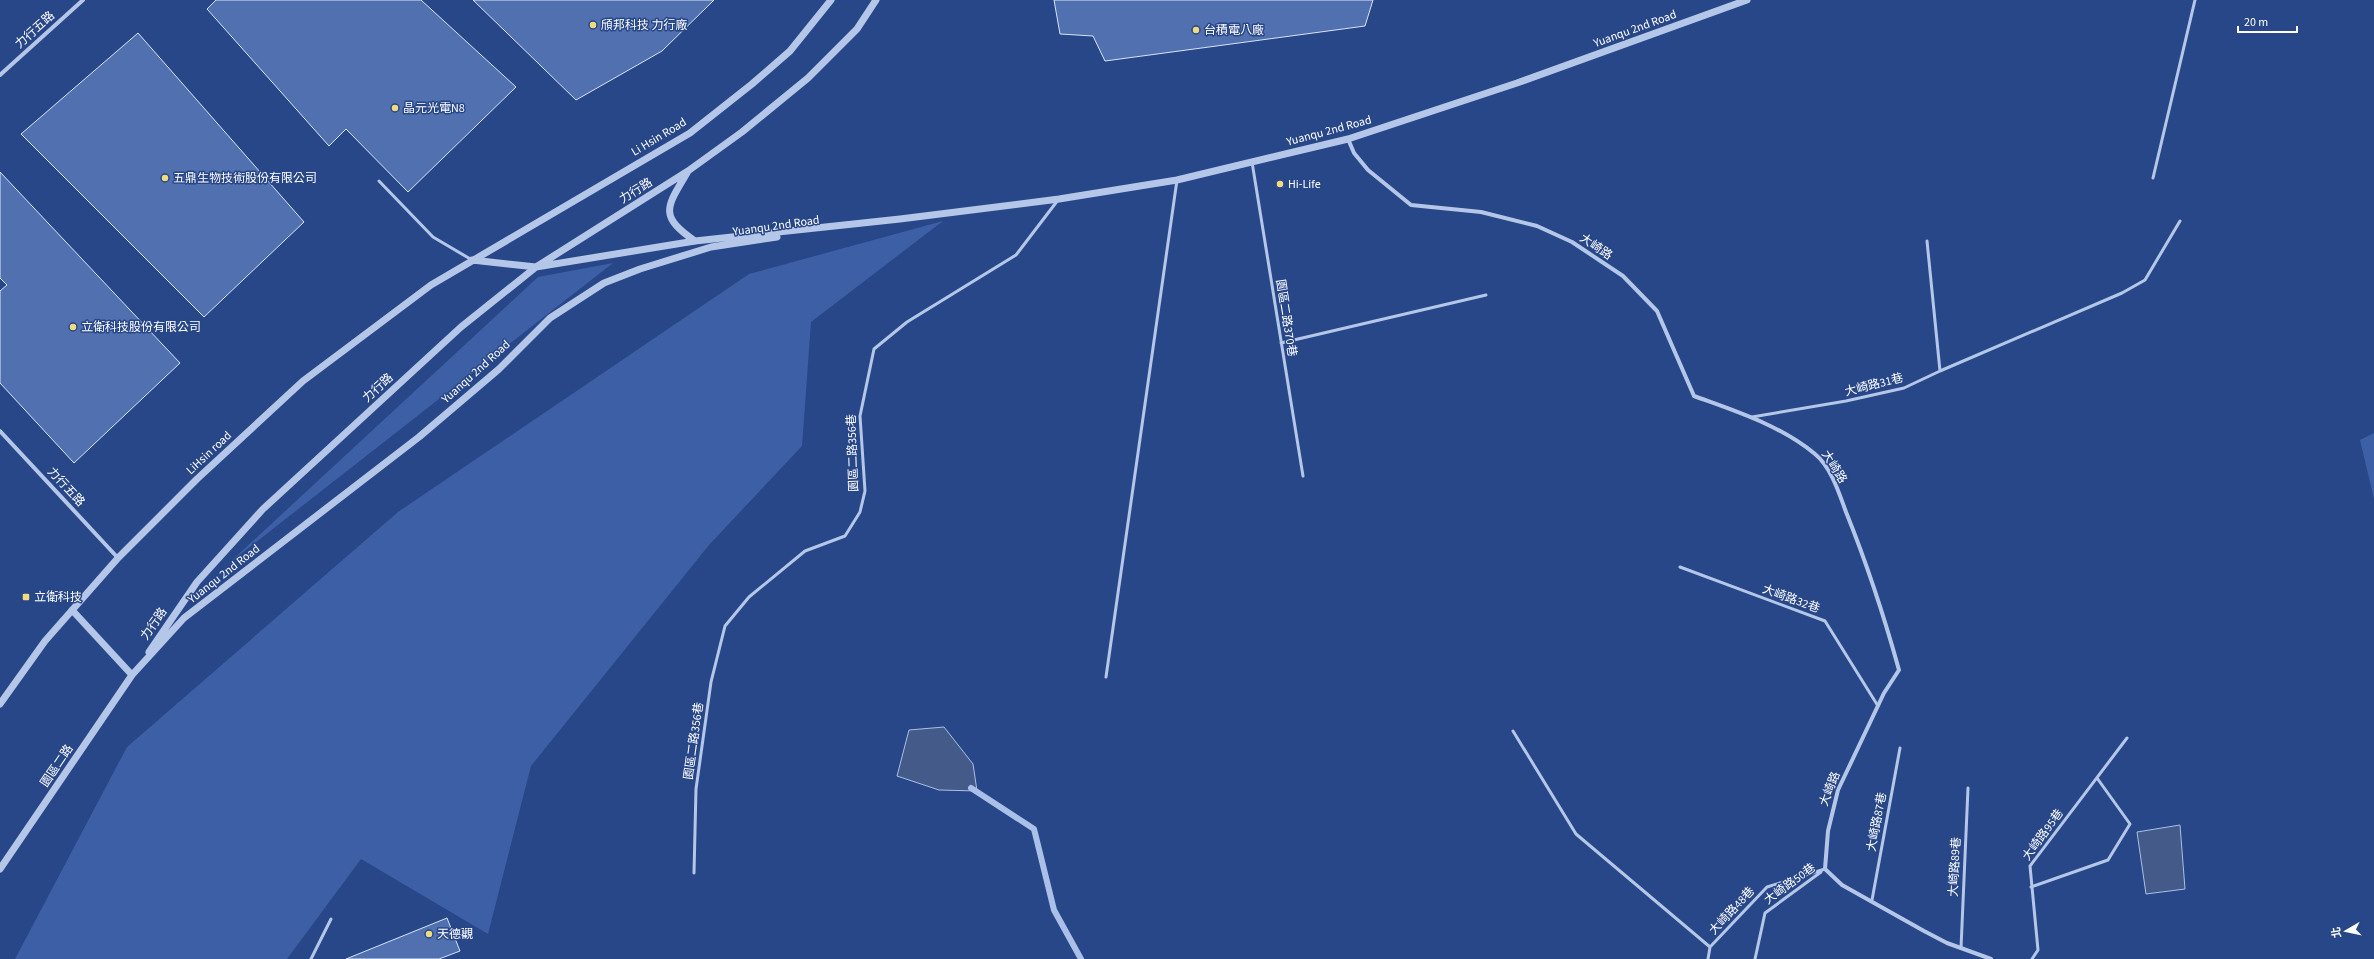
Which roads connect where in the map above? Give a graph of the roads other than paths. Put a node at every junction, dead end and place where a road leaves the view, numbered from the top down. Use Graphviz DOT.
graph roads {
  1 [pos="83,0"];
  2 [pos="831,0"];
  3 [pos="876,0"];
  4 [pos="1747,0"];
  5 [pos="2195,0"];
  6 [pos="0,75"];
  7 [pos="1348,140"];
  8 [pos="1252,162"];
  9 [pos="688,171"];
  10 [pos="2153,178"];
  11 [pos="379,180"];
  12 [pos="1177,180"];
  13 [pos="1059,198"];
  14 [pos="900,219"];
  15 [pos="2180,221"];
  16 [pos="1927,241"];
  17 [pos="695,242"];
  18 [pos="472,260"];
  19 [pos="536,267"];
  20 [pos="1486,295"];
  21 [pos="1281,343"];
  22 [pos="1940,370"];
  23 [pos="1752,417"];
  24 [pos="0,431"];
  25 [pos="1303,476"];
  26 [pos="118,558"];
  27 [pos="1680,567"];
  28 [pos="72,610"];
  29 [pos="132,675"];
  30 [pos="1106,677"];
  31 [pos="0,704"];
  32 [pos="1878,706"];
  33 [pos="1513,731"];
  34 [pos="2127,738"];
  35 [pos="1900,748"];
  36 [pos="2096,778"];
  37 [pos="1968,788"];
  38 [pos="1824,869"];
  39 [pos="0,870"];
  40 [pos="694,873"];
  41 [pos="2031,887"];
  42 [pos="1872,900"];
  43 [pos="331,919"];
  44 [pos="1710,947"];
  45 [pos="1961,948"];
  46 [pos="311,959"];
  47 [pos="1708,959"];
  48 [pos="1755,959"];
  49 [pos="1990,959"];
  50 [pos="2032,959"];
  1 -- 6 [label="street, 力行五路"];
  2 -- 18 [label="street, Li Hsin Road"];
  3 -- 9 [label="street"];
  4 -- 7 [label="street, Yuanqu 2nd Road"];
  5 -- 10 [label="lane"];
  7 -- 8 [label="street, Yuanqu 2nd Road"];
  7 -- 23 [label="street, 大崎路"];
  8 -- 12 [label="street, Yuanqu 2nd Road"];
  8 -- 21 [label="lane, 園區二路370巷"];
  9 -- 17 [label="street"];
  9 -- 19 [label="street, 力行路"];
  11 -- 18 [label="lane"];
  12 -- 13 [label="street, Yuanqu 2nd Road"];
  12 -- 30 [label="lane"];
  13 -- 14 [label="street, Yuanqu 2nd Road"];
  13 -- 40 [label="lane, 園區二路356巷"];
  14 -- 17 [label="street, Yuanqu 2nd Road"];
  14 -- 29 [label="street, Yuanqu 2nd Road"];
  15 -- 22 [label="lane, 大崎路31巷"];
  16 -- 22 [label="lane"];
  17 -- 19 [label="street, Yuanqu 2nd Road"];
  18 -- 19 [label="street, Yuanqu 2nd Road"];
  18 -- 26 [label="street, LiHsin road"];
  19 -- 29 [label="street, 力行路"];
  20 -- 21 [label="lane"];
  21 -- 25 [label="lane, 園區二路370巷"];
  22 -- 23 [label="lane, 大崎路31巷"];
  23 -- 32 [label="street, 大崎路"];
  24 -- 26 [label="street, 力行五路"];
  26 -- 28 [label="street, LiHsin road"];
  27 -- 32 [label="lane, 大崎路32巷"];
  28 -- 29 [label="street"];
  28 -- 31 [label="street, LiHsin road"];
  29 -- 39 [label="street, 園區二路"];
  32 -- 38 [label="street, 大崎路"];
  33 -- 44 [label="lane"];
  34 -- 36 [label="lane, 大崎路95巷"];
  35 -- 42 [label="lane, 大崎路87巷"];
  36 -- 41 [label="lane, 大崎路95巷"];
  36 -- 41 [label="lane"];
  37 -- 45 [label="lane, 大崎路89巷"];
  38 -- 42 [label="street"];
  38 -- 44 [label="lane, 大崎路48巷"];
  38 -- 48 [label="lane, 大崎路50巷"];
  41 -- 50 [label="lane, 大崎路95巷"];
  42 -- 45 [label="street"];
  43 -- 46 [label="lane"];
  44 -- 47 [label="lane, 大崎路48巷"];
  45 -- 49 [label="street"];
}
